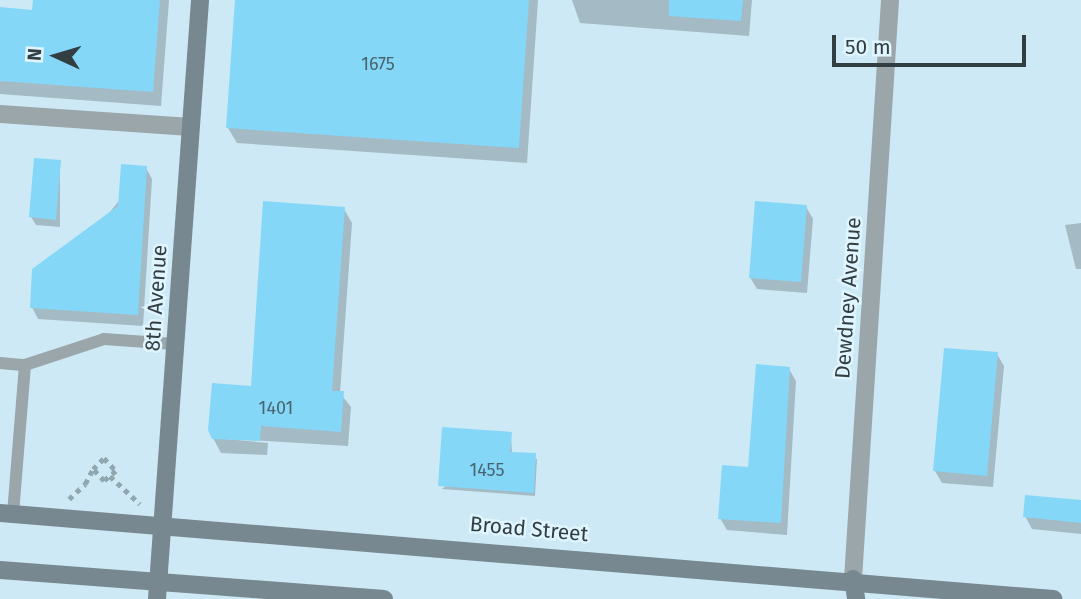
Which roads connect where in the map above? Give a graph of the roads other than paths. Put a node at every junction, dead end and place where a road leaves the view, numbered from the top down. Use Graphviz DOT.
graph roads {
  1 [pos="200,0"];
  2 [pos="890,0"];
  3 [pos="0,114"];
  4 [pos="191,127"];
  5 [pos="175,344"];
  6 [pos="0,363"];
  7 [pos="24,365"];
  8 [pos="6,513"];
  9 [pos="162,524"];
  10 [pos="0,570"];
  11 [pos="853,579"];
  12 [pos="157,591"];
  13 [pos="297,596"];
  14 [pos="384,599"];
  15 [pos="856,599"];
  16 [pos="1053,599"];
  1 -- 4 [label="main road, 8th Avenue"];
  2 -- 11 [label="street, Dewdney Avenue"];
  3 -- 4 [label="street"];
  4 -- 5 [label="main road, 8th Avenue"];
  5 -- 7 [label="lane"];
  5 -- 9 [label="main road, 8th Avenue"];
  6 -- 7 [label="lane"];
  7 -- 8 [label="lane"];
  8 -- 9 [label="main road, Broad Street"];
  9 -- 11 [label="main road, Broad Street"];
  9 -- 12 [label="main road, 8th Avenue"];
  10 -- 12 [label="main road"];
  11 -- 15 [label="main road, Dewdney Avenue"];
  11 -- 16 [label="main road, Broad Street"];
  12 -- 13 [label="main road"];
  13 -- 14 [label="main road"];
}
